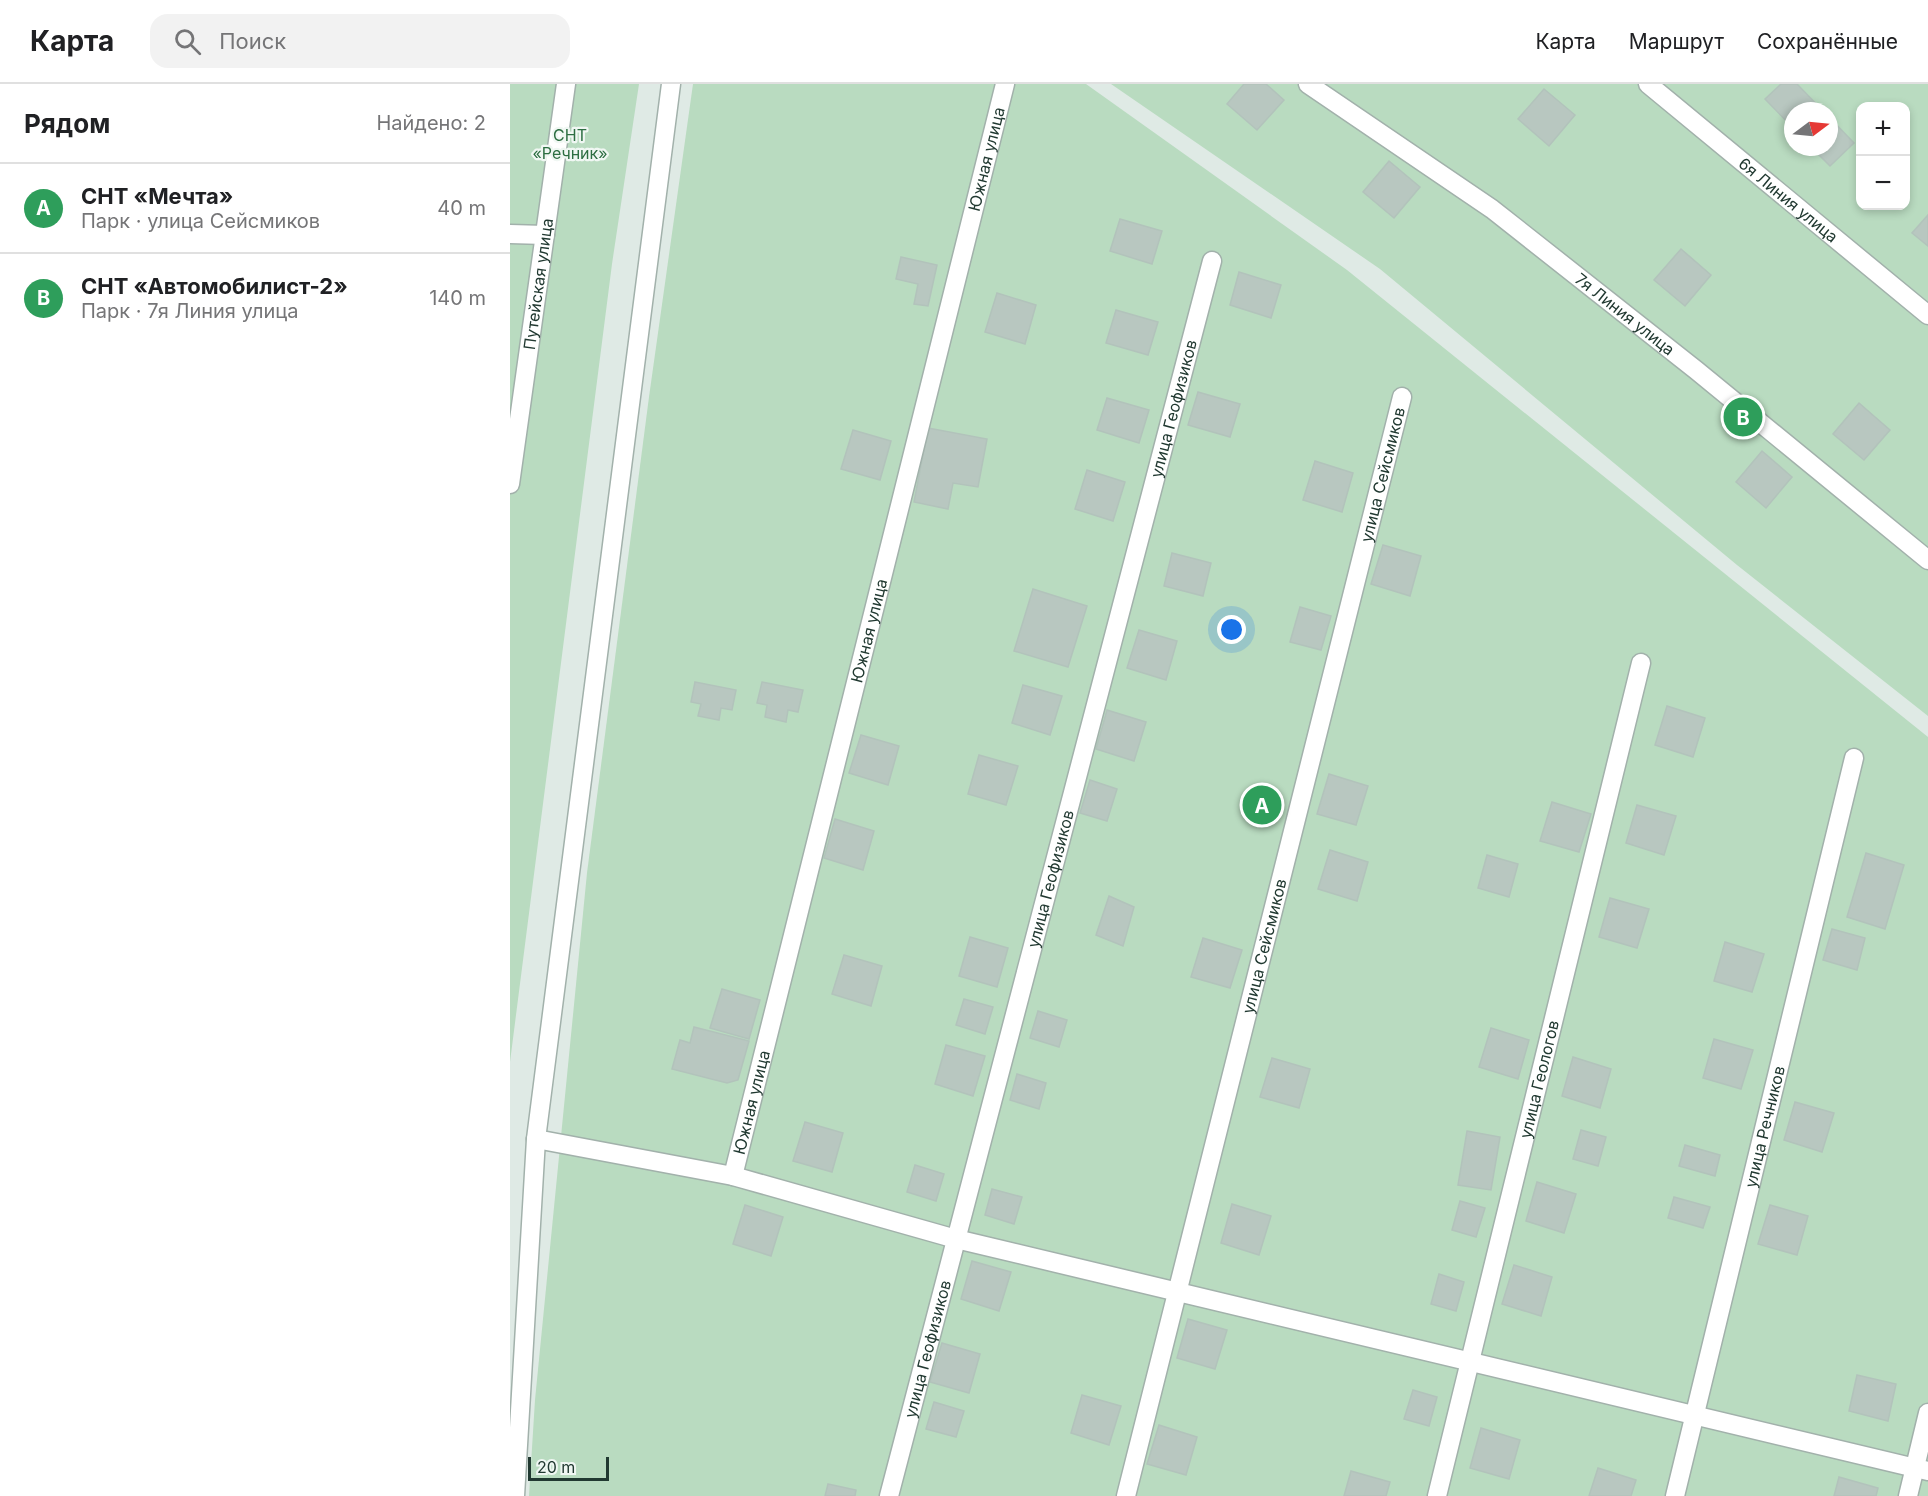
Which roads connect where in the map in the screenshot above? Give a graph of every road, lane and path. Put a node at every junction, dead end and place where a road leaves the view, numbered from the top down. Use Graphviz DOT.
graph roads {
  1 [pos="566,84"];
  2 [pos="671,84"];
  3 [pos="1005,84"];
  4 [pos="1308,84"];
  5 [pos="1648,84"];
  6 [pos="510,234"];
  7 [pos="545,235"];
  8 [pos="1212,261"];
  9 [pos="1928,315"];
  10 [pos="1402,397"];
  11 [pos="510,482"];
  12 [pos="1928,560"];
  13 [pos="1641,663"];
  14 [pos="1854,758"];
  15 [pos="536,1139"];
  16 [pos="733,1176"];
  17 [pos="956,1239"];
  18 [pos="1177,1291"];
  19 [pos="1470,1361"];
  20 [pos="1928,1413"];
  21 [pos="1695,1415"];
  22 [pos="1922,1469"];
  23 [pos="515,1496"];
  24 [pos="889,1496"];
  25 [pos="1126,1496"];
  26 [pos="1437,1496"];
  27 [pos="1676,1496"];
  28 [pos="1908,1496"];
  1 -- 7 [label="street, Путейская улица"];
  2 -- 15 [label="street"];
  3 -- 16 [label="street, Южная улица"];
  4 -- 12 [label="street, 7я Линия улица"];
  5 -- 9 [label="street, 6я Линия улица"];
  6 -- 7 [label="street"];
  7 -- 11 [label="street, Путейская улица"];
  8 -- 17 [label="street, улица Геофизиков"];
  10 -- 18 [label="street, улица Сейсмиков"];
  13 -- 19 [label="street, улица Геологов"];
  14 -- 21 [label="street, улица Речников"];
  15 -- 16 [label="street"];
  15 -- 23 [label="street"];
  16 -- 17 [label="street"];
  17 -- 18 [label="street"];
  17 -- 24 [label="street, улица Геофизиков"];
  18 -- 19 [label="street"];
  18 -- 25 [label="street, улица Сейсмиков"];
  19 -- 21 [label="street"];
  19 -- 26 [label="street, улица Геологов"];
  20 -- 22 [label="street"];
  21 -- 22 [label="street"];
  21 -- 27 [label="street, улица Речников"];
  22 -- 28 [label="street"];
}
